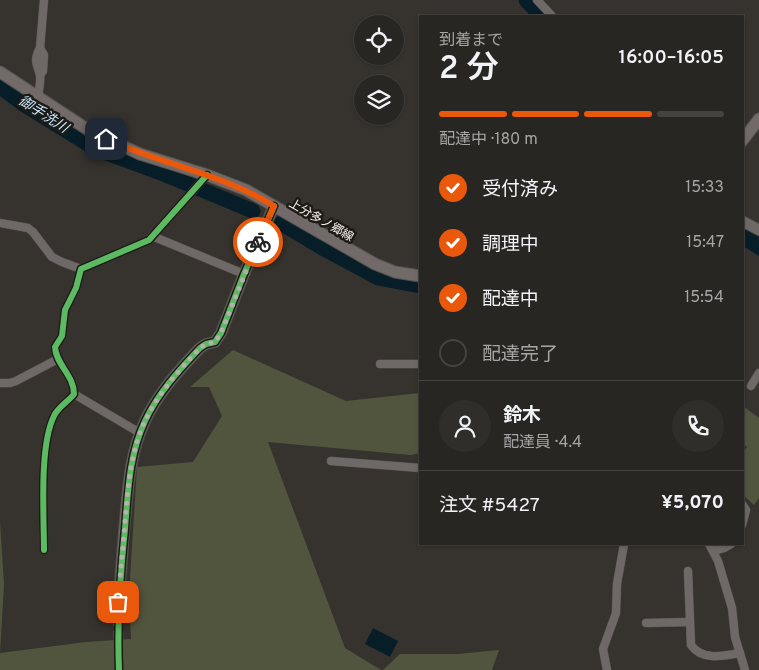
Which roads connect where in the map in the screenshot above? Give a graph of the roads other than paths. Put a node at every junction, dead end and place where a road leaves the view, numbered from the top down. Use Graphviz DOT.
graph roads {
  1 [pos="44,0"];
  2 [pos="537,0"];
  3 [pos="551,15"];
  4 [pos="0,72"];
  5 [pos="38,96"];
  6 [pos="759,120"];
  7 [pos="744,139"];
  8 [pos="204,178"];
  9 [pos="274,206"];
  10 [pos="744,222"];
  11 [pos="0,223"];
  12 [pos="759,230"];
  13 [pos="152,236"];
  14 [pos="81,268"];
  15 [pos="244,274"];
  16 [pos="419,276"];
  17 [pos="58,359"];
  18 [pos="380,364"];
  19 [pos="419,364"];
  20 [pos="759,373"];
  21 [pos="0,383"];
  22 [pos="751,386"];
  23 [pos="74,394"];
  24 [pos="140,433"];
  25 [pos="331,461"];
  26 [pos="419,468"];
  27 [pos="624,545"];
  28 [pos="710,545"];
  29 [pos="729,545"];
  30 [pos="44,550"];
  31 [pos="714,551"];
  32 [pos="688,571"];
  33 [pos="118,616"];
  34 [pos="690,622"];
  35 [pos="646,623"];
  36 [pos="740,653"];
  37 [pos="607,670"];
  38 [pos="745,670"];
  1 -- 5 [label="street"];
  2 -- 3 [label="street"];
  4 -- 5 [label="main road, 上分多ノ郷線"];
  5 -- 8 [label="main road, 上分多ノ郷線"];
  6 -- 7 [label="main road"];
  8 -- 9 [label="main road, 上分多ノ郷線"];
  8 -- 13 [label="street"];
  9 -- 15 [label="street"];
  9 -- 16 [label="main road, 上分多ノ郷線"];
  10 -- 12 [label="street"];
  11 -- 14 [label="street"];
  13 -- 14 [label="street"];
  13 -- 15 [label="street"];
  14 -- 17 [label="street"];
  15 -- 24 [label="street"];
  17 -- 21 [label="street"];
  17 -- 23 [label="street"];
  18 -- 19 [label="street"];
  20 -- 22 [label="street"];
  23 -- 24 [label="street"];
  23 -- 30 [label="street"];
  24 -- 33 [label="street"];
  25 -- 26 [label="street"];
  27 -- 37 [label="street"];
  28 -- 31 [label="street"];
  29 -- 31 [label="street"];
  31 -- 36 [label="street"];
  32 -- 34 [label="street"];
  34 -- 35 [label="street"];
  34 -- 36 [label="street"];
  36 -- 38 [label="street"];
}
